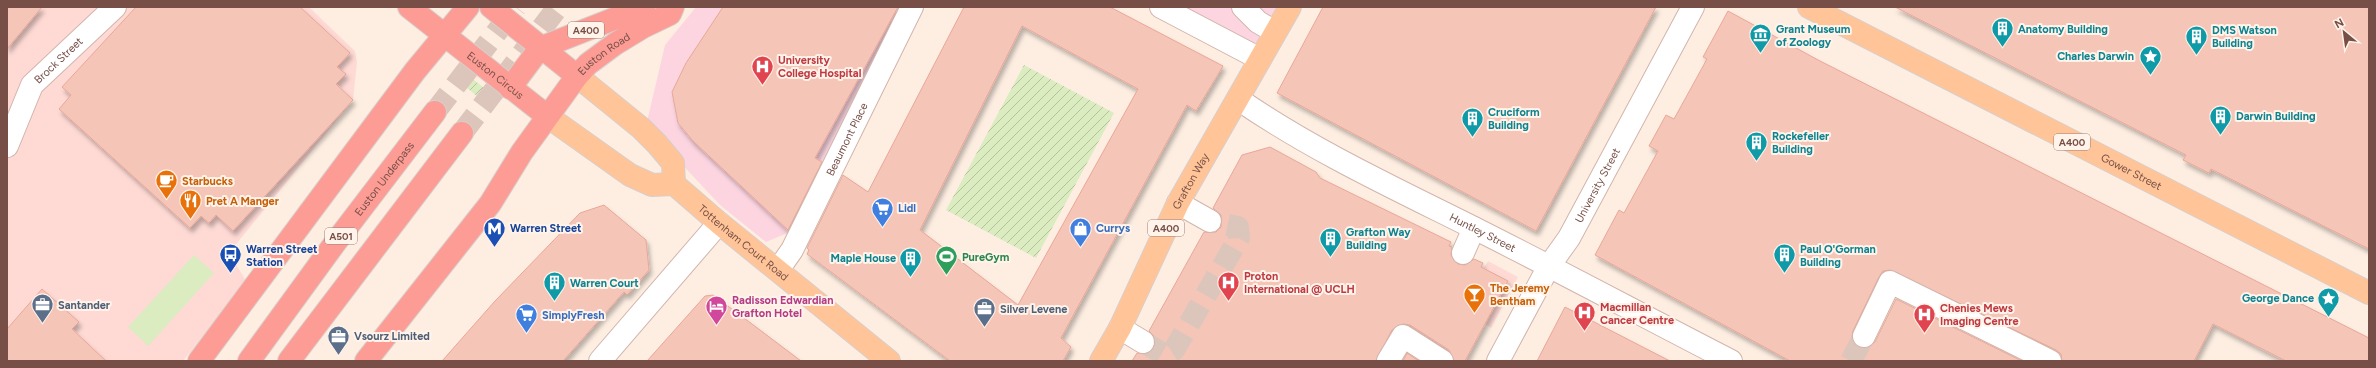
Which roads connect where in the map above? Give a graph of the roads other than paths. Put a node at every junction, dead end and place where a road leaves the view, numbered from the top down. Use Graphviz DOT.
graph roads {
  1 [pos="115,7"];
  2 [pos="409,7"];
  3 [pos="468,7"];
  4 [pos="491,7"];
  5 [pos="644,7"];
  6 [pos="673,7"];
  7 [pos="912,7"];
  8 [pos="1161,7"];
  9 [pos="1243,7"];
  10 [pos="1290,7"];
  11 [pos="1693,7"];
  12 [pos="1809,7"];
  13 [pos="1275,32"];
  14 [pos="443,36"];
  15 [pos="540,48"];
  16 [pos="1260,59"];
  17 [pos="577,76"];
  18 [pos="510,88"];
  19 [pos="1238,99"];
  20 [pos="435,112"];
  21 [pos="547,116"];
  22 [pos="462,133"];
  23 [pos="7,146"];
  24 [pos="674,184"];
  25 [pos="1178,203"];
  26 [pos="1210,220"];
  27 [pos="719,224"];
  28 [pos="1474,228"];
  29 [pos="1463,253"];
  30 [pos="1549,266"];
  31 [pos="778,270"];
  32 [pos="2369,293"];
  33 [pos="1120,328"];
  34 [pos="1864,336"];
  35 [pos="1143,342"];
  36 [pos="199,361"];
  37 [pos="249,361"];
  38 [pos="289,361"];
  39 [pos="366,361"];
  40 [pos="600,361"];
  41 [pos="889,361"];
  42 [pos="1101,361"];
  43 [pos="1388,361"];
  44 [pos="1442,361"];
  45 [pos="1498,361"];
  46 [pos="1731,361"];
  47 [pos="2050,361"];
  1 -- 23 [label="street, Brock Street"];
  2 -- 14 [label="highway, Euston Circus"];
  3 -- 14 [label="highway"];
  4 -- 15 [label="highway"];
  5 -- 15 [label="highway, Euston Road / A400"];
  6 -- 17 [label="highway, Euston Road"];
  7 -- 31 [label="street, Beaumont Place"];
  8 -- 16 [label="street"];
  9 -- 13 [label="street"];
  10 -- 13 [label="main road, Grafton Way / A400"];
  11 -- 30 [label="street, University Street"];
  12 -- 32 [label="main road, Gower Street / A400"];
  13 -- 16 [label="main road, Grafton Way / A400"];
  14 -- 18 [label="highway, Euston Circus"];
  14 -- 36 [label="highway"];
  15 -- 17 [label="highway"];
  15 -- 18 [label="highway"];
  16 -- 19 [label="main road, Grafton Way / A400"];
  17 -- 21 [label="highway, Euston Road"];
  17 -- 24 [label="main road"];
  18 -- 21 [label="highway, Euston Circus"];
  19 -- 25 [label="main road, Grafton Way / A400"];
  19 -- 28 [label="street, Huntley Street"];
  20 -- 37 [label="highway, Euston Underpass / A501"];
  21 -- 24 [label="main road"];
  21 -- 39 [label="highway, Euston Road"];
  22 -- 38 [label="highway, A501"];
  24 -- 27 [label="main road, Tottenham Court Road"];
  25 -- 26 [label="street"];
  25 -- 33 [label="main road, Grafton Way / A400"];
  27 -- 31 [label="main road, Tottenham Court Road"];
  27 -- 40 [label="street"];
  28 -- 29 [label="street"];
  28 -- 30 [label="street, Huntley Street"];
  30 -- 45 [label="street, University Street"];
  30 -- 46 [label="street, Huntley Street"];
  31 -- 41 [label="main road, Tottenham Court Road"];
  33 -- 35 [label="street"];
  33 -- 42 [label="main road, Grafton Way / A400"];
  34 -- 47 [label="street"];
  43 -- 44 [label="street"];
}
